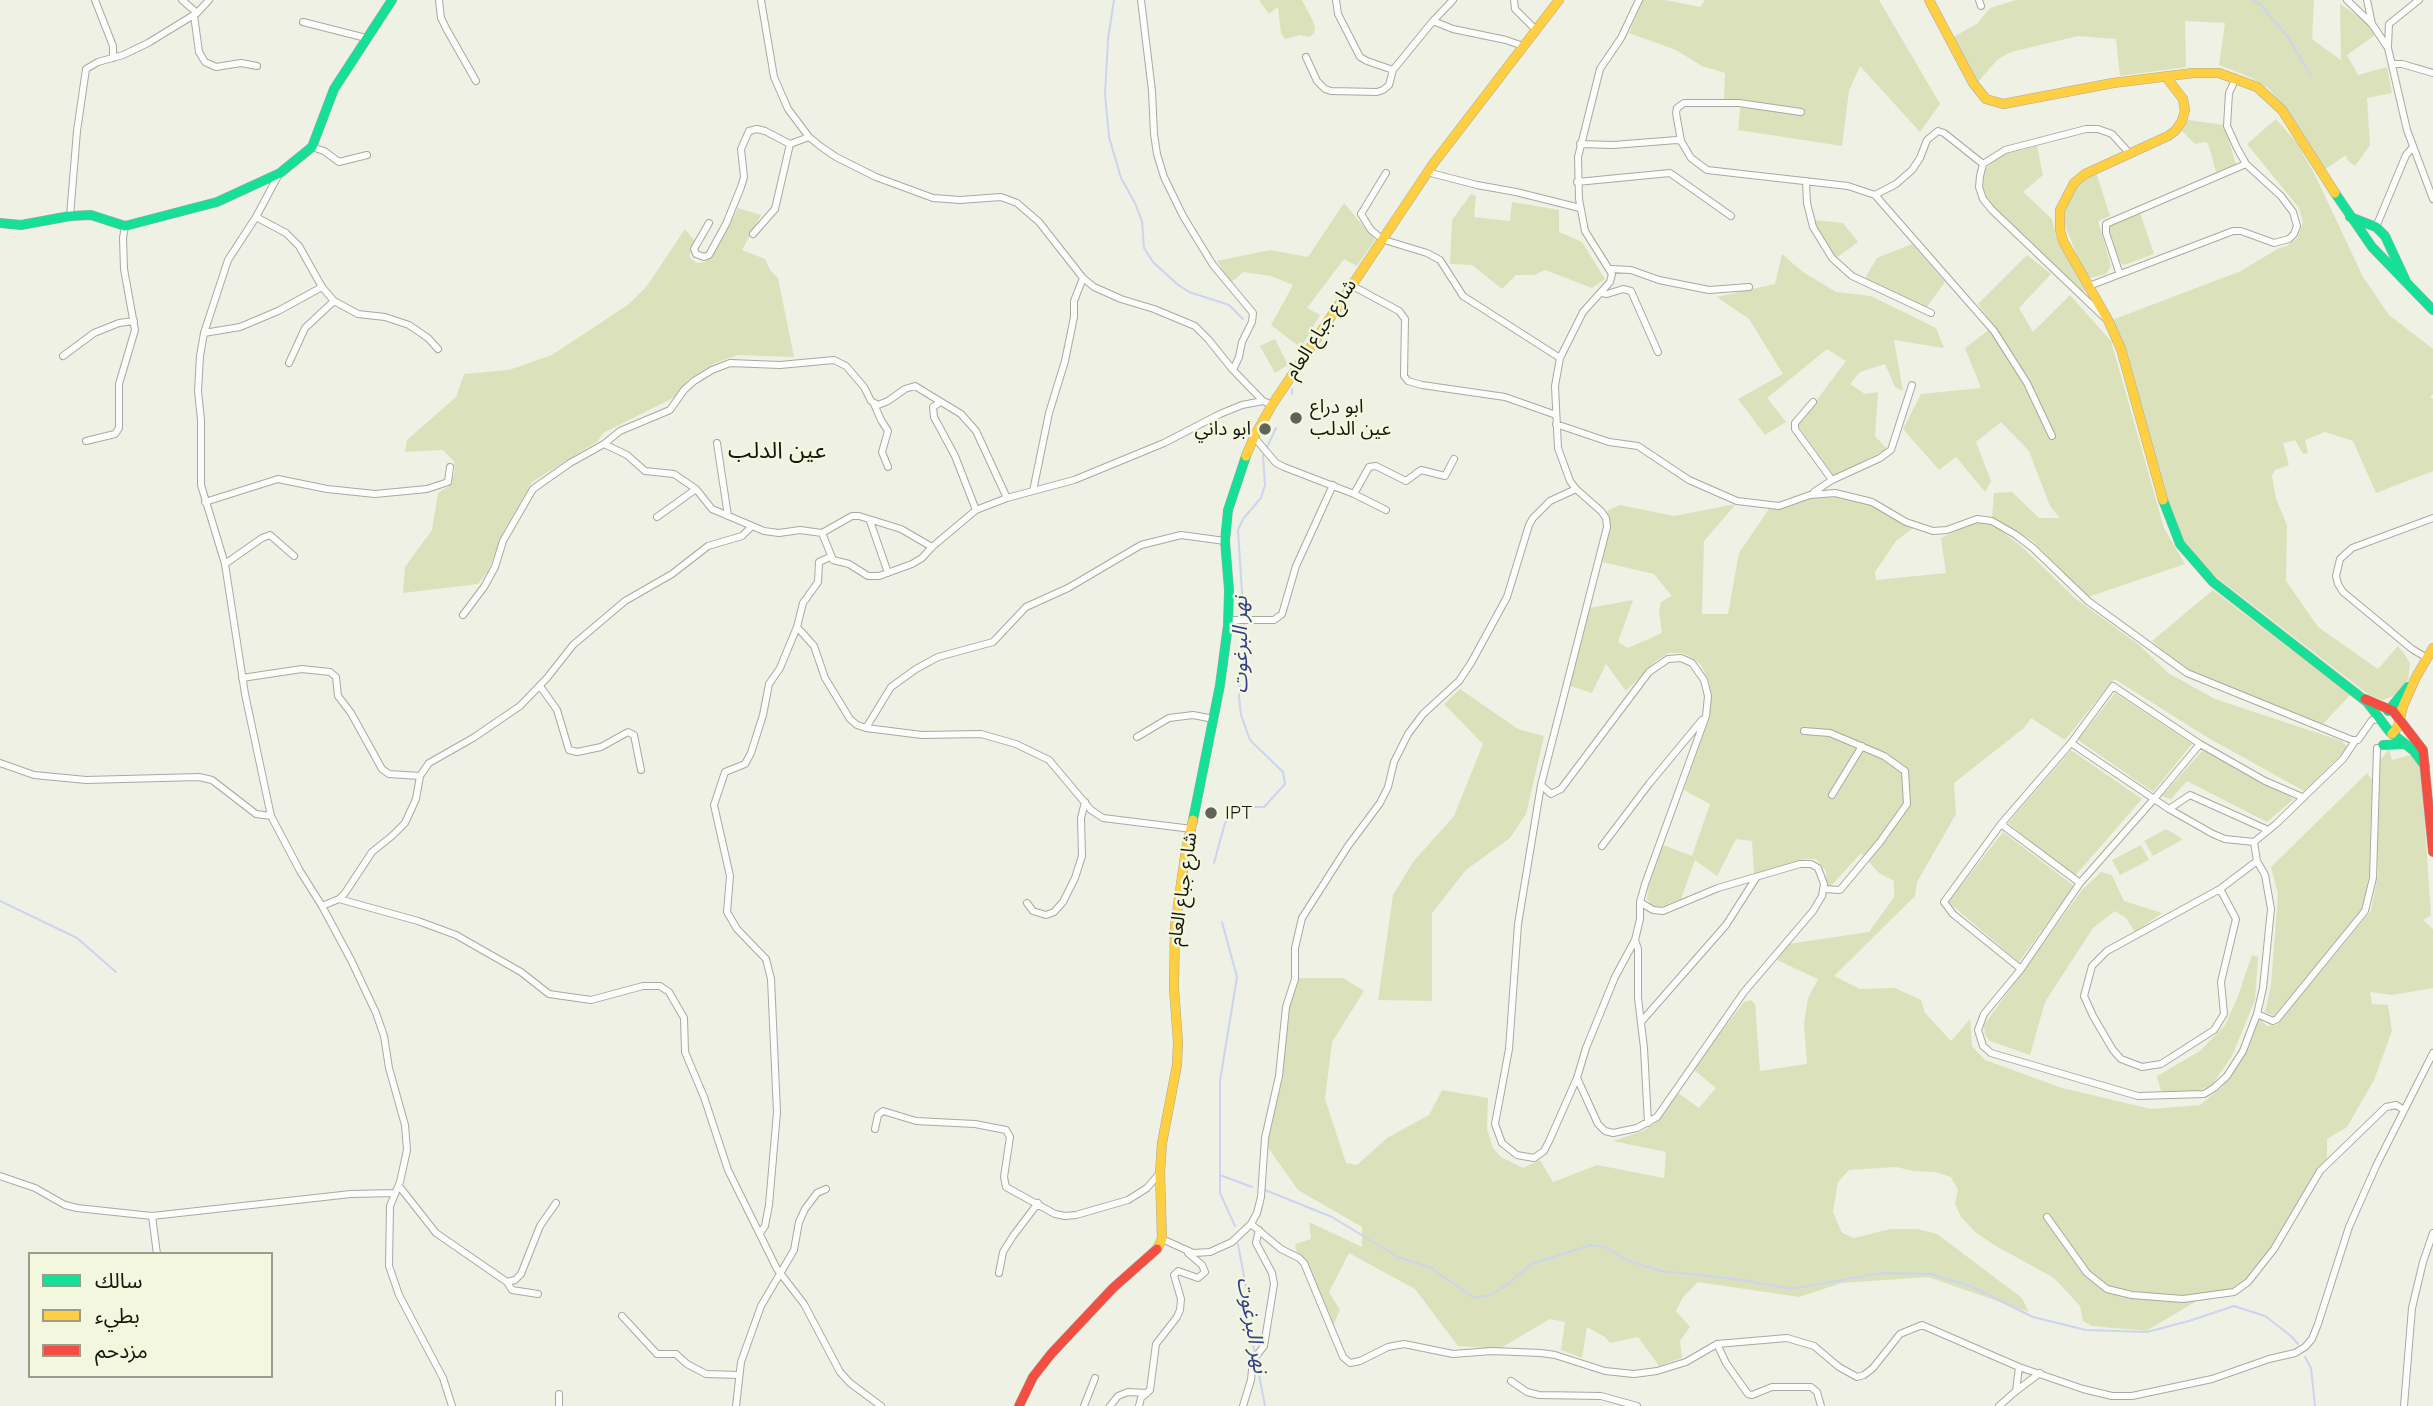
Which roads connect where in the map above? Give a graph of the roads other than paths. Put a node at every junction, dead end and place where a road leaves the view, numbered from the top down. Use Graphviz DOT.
graph roads {
  1 [pos="95,0"];
  2 [pos="182,0"];
  3 [pos="209,0"];
  4 [pos="392,0"];
  5 [pos="439,0"];
  6 [pos="761,0"];
  7 [pos="1141,0"];
  8 [pos="1336,0"];
  9 [pos="1453,0"];
  10 [pos="1514,0"];
  11 [pos="1559,0"];
  12 [pos="1639,0"];
  13 [pos="1929,0"];
  14 [pos="2347,0"];
  15 [pos="2367,0"];
  16 [pos="2419,0"];
  17 [pos="195,14"];
  18 [pos="1433,21"];
  19 [pos="303,22"];
  20 [pos="2372,24"];
  21 [pos="1536,30"];
  22 [pos="366,38"];
  23 [pos="113,46"];
  24 [pos="1523,46"];
  25 [pos="2388,48"];
  26 [pos="123,55"];
  27 [pos="1306,57"];
  28 [pos="113,58"];
  29 [pos="2393,64"];
  30 [pos="257,66"];
  31 [pos="1393,69"];
  32 [pos="2433,73"];
  33 [pos="2182,75"];
  34 [pos="2166,77"];
  35 [pos="2236,78"];
  36 [pos="476,81"];
  37 [pos="2179,92"];
  38 [pos="1801,112"];
  39 [pos="809,137"];
  40 [pos="1681,141"];
  41 [pos="790,144"];
  42 [pos="1580,144"];
  43 [pos="312,147"];
  44 [pos="2413,147"];
  45 [pos="2130,154"];
  46 [pos="367,155"];
  47 [pos="1983,164"];
  48 [pos="2246,164"];
  49 [pos="1427,172"];
  50 [pos="280,173"];
  51 [pos="1386,173"];
  52 [pos="1806,181"];
  53 [pos="1577,182"];
  54 [pos="1874,195"];
  55 [pos="2433,199"];
  56 [pos="1580,208"];
  57 [pos="70,216"];
  58 [pos="1731,216"];
  59 [pos="2349,216"];
  60 [pos="257,217"];
  61 [pos="0,223"];
  62 [pos="709,223"];
  63 [pos="125,226"];
  64 [pos="2376,227"];
  65 [pos="753,234"];
  66 [pos="1381,239"];
  67 [pos="2392,248"];
  68 [pos="2381,258"];
  69 [pos="1611,269"];
  70 [pos="2119,272"];
  71 [pos="1083,278"];
  72 [pos="1350,285"];
  73 [pos="2089,286"];
  74 [pos="2408,286"];
  75 [pos="322,287"];
  76 [pos="1749,287"];
  77 [pos="1601,293"];
  78 [pos="334,301"];
  79 [pos="2433,310"];
  80 [pos="1931,313"];
  81 [pos="2108,320"];
  82 [pos="134,321"];
  83 [pos="204,333"];
  84 [pos="438,349"];
  85 [pos="1658,352"];
  86 [pos="63,356"];
  87 [pos="1560,358"];
  88 [pos="289,363"];
  89 [pos="1233,370"];
  90 [pos="1912,386"];
  91 [pos="1813,402"];
  92 [pos="939,403"];
  93 [pos="1268,403"];
  94 [pos="874,404"];
  95 [pos="1556,415"];
  96 [pos="1556,424"];
  97 [pos="2052,436"];
  98 [pos="86,441"];
  99 [pos="1257,441"];
  100 [pos="717,443"];
  101 [pos="604,444"];
  102 [pos="1454,460"];
  103 [pos="450,467"];
  104 [pos="888,467"];
  105 [pos="1832,480"];
  106 [pos="1333,485"];
  107 [pos="696,489"];
  108 [pos="1576,489"];
  109 [pos="1034,491"];
  110 [pos="1354,494"];
  111 [pos="1810,495"];
  112 [pos="1007,498"];
  113 [pos="205,502"];
  114 [pos="975,510"];
  115 [pos="1386,510"];
  116 [pos="728,516"];
  117 [pos="657,517"];
  118 [pos="2433,518"];
  119 [pos="870,521"];
  120 [pos="751,527"];
  121 [pos="822,533"];
  122 [pos="1225,541"];
  123 [pos="932,547"];
  124 [pos="294,556"];
  125 [pos="830,557"];
  126 [pos="225,564"];
  127 [pos="888,573"];
  128 [pos="463,615"];
  129 [pos="1228,620"];
  130 [pos="797,627"];
  131 [pos="2433,648"];
  132 [pos="2427,658"];
  133 [pos="2416,677"];
  134 [pos="242,678"];
  135 [pos="540,687"];
  136 [pos="2361,696"];
  137 [pos="2390,708"];
  138 [pos="1706,716"];
  139 [pos="2400,718"];
  140 [pos="1214,719"];
  141 [pos="2382,721"];
  142 [pos="866,728"];
  143 [pos="1804,731"];
  144 [pos="2392,734"];
  145 [pos="1137,737"];
  146 [pos="2355,741"];
  147 [pos="2071,743"];
  148 [pos="2200,744"];
  149 [pos="2406,744"];
  150 [pos="1861,746"];
  151 [pos="2380,747"];
  152 [pos="0,763"];
  153 [pos="2425,766"];
  154 [pos="641,770"];
  155 [pos="420,776"];
  156 [pos="1541,785"];
  157 [pos="1832,795"];
  158 [pos="2302,797"];
  159 [pos="2154,799"];
  160 [pos="1085,803"];
  161 [pos="2169,809"];
  162 [pos="271,816"];
  163 [pos="2001,824"];
  164 [pos="1192,829"];
  165 [pos="2268,830"];
  166 [pos="2253,842"];
  167 [pos="1602,846"];
  168 [pos="2433,852"];
  169 [pos="2257,861"];
  170 [pos="1756,878"];
  171 [pos="1742,882"];
  172 [pos="2080,883"];
  173 [pos="1824,889"];
  174 [pos="2220,889"];
  175 [pos="1746,893"];
  176 [pos="339,899"];
  177 [pos="1640,902"];
  178 [pos="1027,903"];
  179 [pos="322,906"];
  180 [pos="1634,940"];
  181 [pos="2021,969"];
  182 [pos="2257,1014"];
  183 [pos="1641,1022"];
  184 [pos="2433,1053"];
  185 [pos="1577,1078"];
  186 [pos="2404,1110"];
  187 [pos="1648,1123"];
  188 [pos="875,1129"];
  189 [pos="1160,1173"];
  190 [pos="0,1176"];
  191 [pos="397,1189"];
  192 [pos="826,1189"];
  193 [pos="556,1203"];
  194 [pos="1038,1203"];
  195 [pos="152,1216"];
  196 [pos="2047,1217"];
  197 [pos="1251,1224"];
  198 [pos="1259,1230"];
  199 [pos="760,1233"];
  200 [pos="2433,1233"];
  201 [pos="1162,1239"];
  202 [pos="1183,1250"];
  203 [pos="157,1252"];
  204 [pos="999,1273"];
  205 [pos="780,1274"];
  206 [pos="507,1282"];
  207 [pos="538,1294"];
  208 [pos="622,1316"];
  209 [pos="1717,1344"];
  210 [pos="2019,1367"];
  211 [pos="2040,1373"];
  212 [pos="738,1375"];
  213 [pos="1095,1378"];
  214 [pos="1511,1381"];
  215 [pos="2016,1391"];
  216 [pos="558,1394"];
  217 [pos="1147,1394"];
  218 [pos="452,1406"];
  219 [pos="559,1406"];
  220 [pos="736,1406"];
  221 [pos="881,1406"];
  222 [pos="1018,1406"];
  223 [pos="1084,1406"];
  224 [pos="1110,1406"];
  225 [pos="1139,1406"];
  226 [pos="1243,1406"];
  227 [pos="1637,1406"];
  228 [pos="1821,1406"];
  229 [pos="1999,1406"];
  230 [pos="2404,1406"];
  1 -- 23 [label="street"];
  2 -- 17 [label="street"];
  3 -- 17 [label="street"];
  4 -- 22 [label="street"];
  5 -- 36 [label="street"];
  6 -- 39 [label="street"];
  7 -- 89 [label="street"];
  8 -- 31 [label="street"];
  9 -- 18 [label="street"];
  10 -- 21 [label="street"];
  11 -- 21 [label="street, شارع جباع العام"];
  12 -- 42 [label="street"];
  13 -- 34 [label="street"];
  14 -- 20 [label="street"];
  15 -- 20 [label="street"];
  16 -- 25 [label="street"];
  17 -- 26 [label="street"];
  17 -- 30 [label="street"];
  18 -- 24 [label="street"];
  18 -- 31 [label="street"];
  19 -- 22 [label="street"];
  20 -- 25 [label="street"];
  21 -- 24 [label="street, شارع جباع العام"];
  22 -- 43 [label="street"];
  23 -- 26 [label="street"];
  23 -- 28 [label="street"];
  24 -- 49 [label="street, شارع جباع العام"];
  25 -- 29 [label="street"];
  26 -- 28 [label="street"];
  27 -- 31 [label="street"];
  28 -- 57 [label="street"];
  29 -- 32 [label="street"];
  29 -- 44 [label="street"];
  33 -- 34 [label="street"];
  33 -- 35 [label="street"];
  33 -- 37 [label="street"];
  34 -- 37 [label="street"];
  35 -- 48 [label="street"];
  35 -- 59 [label="street"];
  37 -- 45 [label="street"];
  38 -- 40 [label="street"];
  39 -- 41 [label="street"];
  39 -- 71 [label="street"];
  40 -- 42 [label="street"];
  40 -- 52 [label="street"];
  41 -- 62 [label="street"];
  41 -- 65 [label="street"];
  42 -- 53 [label="street"];
  43 -- 46 [label="street"];
  43 -- 50 [label="street"];
  44 -- 55 [label="street"];
  44 -- 64 [label="street"];
  45 -- 47 [label="street"];
  45 -- 73 [label="street"];
  47 -- 54 [label="street"];
  47 -- 81 [label="street"];
  48 -- 70 [label="street"];
  48 -- 70 [label="street"];
  49 -- 56 [label="street"];
  49 -- 66 [label="street, شارع جباع العام"];
  50 -- 60 [label="street"];
  50 -- 63 [label="street"];
  51 -- 66 [label="street"];
  52 -- 54 [label="street"];
  52 -- 80 [label="street"];
  53 -- 56 [label="street"];
  53 -- 58 [label="street"];
  54 -- 97 [label="street"];
  56 -- 69 [label="street"];
  57 -- 61 [label="street"];
  57 -- 63 [label="street"];
  59 -- 64 [label="street"];
  59 -- 68 [label="street"];
  60 -- 75 [label="street"];
  60 -- 83 [label="street"];
  63 -- 82 [label="street"];
  64 -- 67 [label="street"];
  66 -- 72 [label="street, شارع جباع العام"];
  66 -- 87 [label="street"];
  67 -- 68 [label="street"];
  67 -- 74 [label="street"];
  68 -- 74 [label="street"];
  69 -- 76 [label="street"];
  69 -- 77 [label="street"];
  70 -- 73 [label="street"];
  71 -- 89 [label="street"];
  71 -- 109 [label="street"];
  72 -- 93 [label="street, شارع جباع العام"];
  72 -- 95 [label="street"];
  73 -- 81 [label="street"];
  74 -- 79 [label="street"];
  75 -- 78 [label="street"];
  75 -- 83 [label="street"];
  77 -- 85 [label="street"];
  77 -- 87 [label="street"];
  78 -- 84 [label="street"];
  78 -- 88 [label="street"];
  81 -- 136 [label="street"];
  82 -- 86 [label="street"];
  82 -- 98 [label="street"];
  83 -- 113 [label="street"];
  87 -- 95 [label="street"];
  89 -- 93 [label="street"];
  90 -- 105 [label="street"];
  91 -- 105 [label="street"];
  92 -- 94 [label="street"];
  92 -- 112 [label="street"];
  92 -- 114 [label="street"];
  93 -- 99 [label="street, شارع جباع العام"];
  93 -- 109 [label="street"];
  94 -- 101 [label="street"];
  94 -- 104 [label="street"];
  95 -- 96 [label="street"];
  96 -- 108 [label="street"];
  96 -- 111 [label="street"];
  99 -- 106 [label="street"];
  99 -- 122 [label="street, شارع جباع العام"];
  100 -- 116 [label="street"];
  101 -- 107 [label="street"];
  101 -- 128 [label="street"];
  102 -- 110 [label="street"];
  103 -- 113 [label="street"];
  105 -- 111 [label="street"];
  106 -- 110 [label="street"];
  106 -- 129 [label="street"];
  107 -- 116 [label="street"];
  107 -- 117 [label="street"];
  108 -- 156 [label="street"];
  108 -- 197 [label="street"];
  109 -- 112 [label="street"];
  110 -- 115 [label="street"];
  111 -- 146 [label="street"];
  112 -- 114 [label="street"];
  113 -- 126 [label="street"];
  114 -- 123 [label="street"];
  116 -- 120 [label="street"];
  118 -- 132 [label="street"];
  119 -- 121 [label="street"];
  119 -- 123 [label="street"];
  119 -- 127 [label="street"];
  120 -- 121 [label="street"];
  120 -- 135 [label="street"];
  121 -- 125 [label="street"];
  122 -- 129 [label="street, شارع جباع العام"];
  122 -- 142 [label="street"];
  123 -- 127 [label="street"];
  124 -- 126 [label="street"];
  125 -- 127 [label="street"];
  125 -- 130 [label="street"];
  126 -- 134 [label="street"];
  129 -- 140 [label="street, شارع جباع العام"];
  130 -- 142 [label="street"];
  130 -- 199 [label="street"];
  131 -- 132 [label="street"];
  132 -- 133 [label="street"];
  133 -- 137 [label="street"];
  133 -- 139 [label="street"];
  134 -- 155 [label="street"];
  134 -- 162 [label="street"];
  135 -- 154 [label="street"];
  135 -- 155 [label="street"];
  136 -- 137 [label="street"];
  136 -- 141 [label="street"];
  137 -- 139 [label="street"];
  137 -- 141 [label="street"];
  138 -- 156 [label="street"];
  138 -- 167 [label="street"];
  138 -- 177 [label="street"];
  139 -- 144 [label="street"];
  139 -- 153 [label="street"];
  140 -- 145 [label="street"];
  140 -- 164 [label="street, شارع جباع العام"];
  141 -- 144 [label="street"];
  141 -- 146 [label="street"];
  142 -- 160 [label="street"];
  143 -- 150 [label="street"];
  144 -- 149 [label="street"];
  146 -- 158 [label="street"];
  147 -- 148 [label="street"];
  147 -- 159 [label="street"];
  147 -- 163 [label="street"];
  148 -- 158 [label="street"];
  148 -- 159 [label="street"];
  149 -- 151 [label="street"];
  149 -- 153 [label="street"];
  150 -- 157 [label="street"];
  150 -- 173 [label="street"];
  151 -- 182 [label="street"];
  152 -- 162 [label="street"];
  153 -- 168 [label="street"];
  155 -- 176 [label="street"];
  156 -- 185 [label="street"];
  158 -- 165 [label="street"];
  159 -- 161 [label="street"];
  159 -- 172 [label="street"];
  160 -- 164 [label="street"];
  160 -- 178 [label="street"];
  161 -- 165 [label="street"];
  161 -- 166 [label="street"];
  162 -- 179 [label="street"];
  163 -- 172 [label="street"];
  163 -- 181 [label="street"];
  164 -- 189 [label="street, شارع جباع العام"];
  165 -- 166 [label="street"];
  166 -- 169 [label="street"];
  169 -- 174 [label="street"];
  169 -- 182 [label="street"];
  170 -- 171 [label="street"];
  170 -- 173 [label="street"];
  170 -- 175 [label="street"];
  171 -- 175 [label="street"];
  171 -- 177 [label="street"];
  172 -- 181 [label="street"];
  173 -- 187 [label="street"];
  174 -- 174 [label="street"];
  175 -- 183 [label="street"];
  176 -- 179 [label="street"];
  176 -- 199 [label="street"];
  177 -- 180 [label="street"];
  179 -- 191 [label="street"];
  180 -- 183 [label="street"];
  180 -- 185 [label="street"];
  181 -- 182 [label="street"];
  183 -- 187 [label="street"];
  184 -- 186 [label="street"];
  185 -- 187 [label="street"];
  186 -- 196 [label="street"];
  186 -- 211 [label="street"];
  188 -- 194 [label="street"];
  189 -- 194 [label="street"];
  189 -- 201 [label="street, شارع جباع العام"];
  190 -- 195 [label="street"];
  191 -- 195 [label="street"];
  191 -- 206 [label="street"];
  191 -- 218 [label="street"];
  192 -- 205 [label="street"];
  193 -- 206 [label="street"];
  194 -- 204 [label="street"];
  195 -- 203 [label="street"];
  197 -- 198 [label="street"];
  197 -- 202 [label="street"];
  198 -- 209 [label="street"];
  198 -- 226 [label="street"];
  199 -- 205 [label="street"];
  200 -- 230 [label="street"];
  201 -- 202 [label="street"];
  201 -- 222 [label="street"];
  202 -- 217 [label="street"];
  205 -- 212 [label="street"];
  205 -- 221 [label="street"];
  206 -- 207 [label="street"];
  208 -- 212 [label="street"];
  209 -- 210 [label="street"];
  209 -- 228 [label="street"];
  210 -- 211 [label="street"];
  210 -- 215 [label="street"];
  211 -- 215 [label="street"];
  212 -- 220 [label="street"];
  213 -- 223 [label="street"];
  214 -- 227 [label="street"];
  215 -- 229 [label="street"];
  216 -- 219 [label="street"];
  217 -- 224 [label="street"];
  217 -- 225 [label="street"];
}
